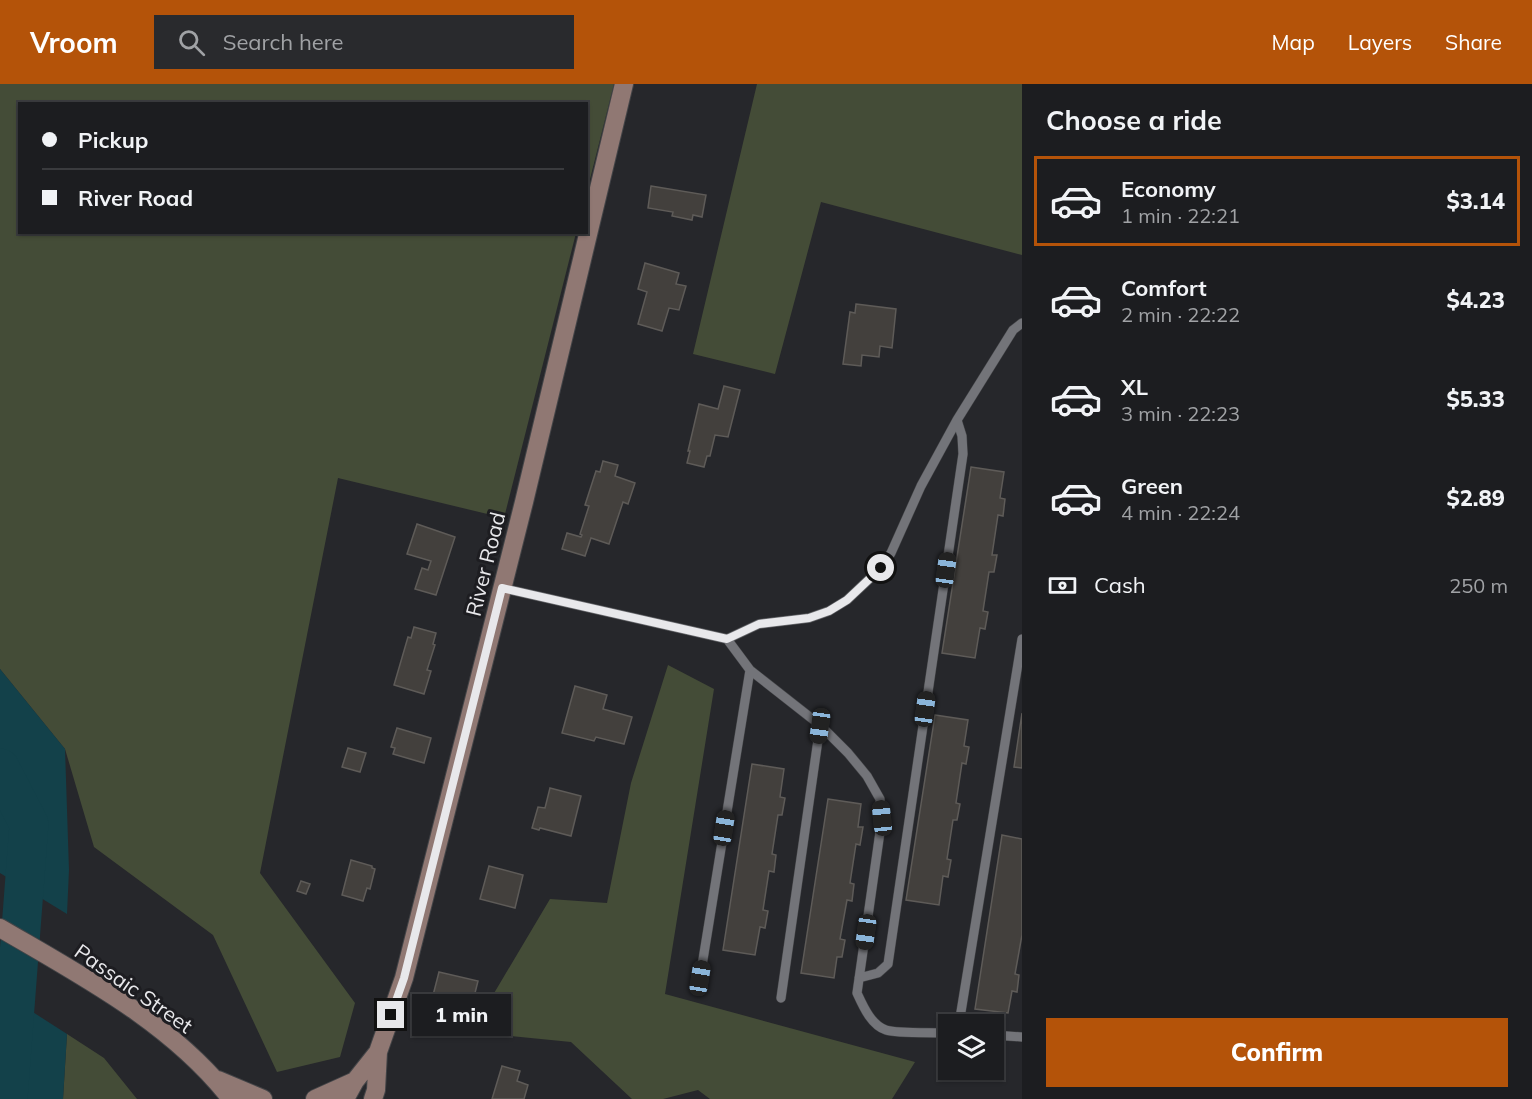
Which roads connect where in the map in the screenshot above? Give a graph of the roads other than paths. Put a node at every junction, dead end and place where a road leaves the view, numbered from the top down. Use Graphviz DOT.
graph roads {
  1 [pos="624,84"];
  2 [pos="588,233"];
  3 [pos="588,234"];
  4 [pos="1022,323"];
  5 [pos="957,420"];
  6 [pos="502,588"];
  7 [pos="727,639"];
  8 [pos="1022,639"];
  9 [pos="750,670"];
  10 [pos="820,726"];
  11 [pos="0,928"];
  12 [pos="700,978"];
  13 [pos="859,978"];
  14 [pos="781,998"];
  15 [pos="961,1014"];
  16 [pos="938,1033"];
  17 [pos="1004,1036"];
  18 [pos="1022,1037"];
  19 [pos="378,1052"];
  20 [pos="214,1078"];
  21 [pos="355,1081"];
  22 [pos="231,1099"];
  23 [pos="263,1099"];
  24 [pos="315,1099"];
  25 [pos="345,1099"];
  26 [pos="373,1099"];
  1 -- 2 [label="street, River Road"];
  3 -- 6 [label="street, River Road"];
  4 -- 5 [label="lane"];
  5 -- 7 [label="lane"];
  5 -- 13 [label="lane"];
  6 -- 7 [label="lane"];
  6 -- 19 [label="street, River Road"];
  7 -- 9 [label="lane"];
  8 -- 15 [label="lane"];
  9 -- 10 [label="lane"];
  9 -- 12 [label="lane"];
  10 -- 13 [label="lane"];
  10 -- 14 [label="lane"];
  11 -- 20 [label="street, Passaic Street"];
  13 -- 16 [label="lane"];
  17 -- 18 [label="lane"];
  19 -- 21 [label="street"];
  19 -- 26 [label="street"];
  20 -- 22 [label="street, Passaic Street"];
  20 -- 23 [label="street"];
  21 -- 24 [label="street"];
  21 -- 25 [label="street"];
}
